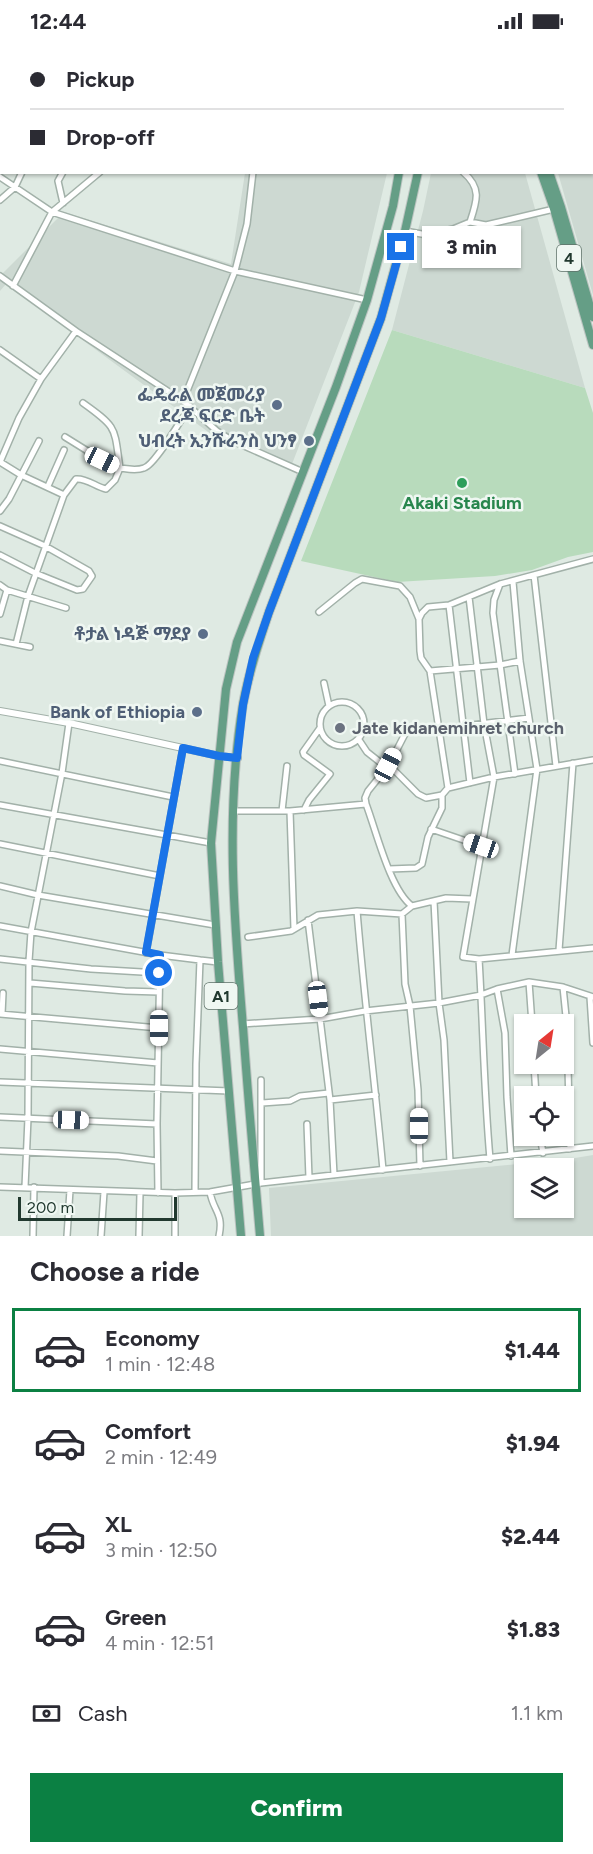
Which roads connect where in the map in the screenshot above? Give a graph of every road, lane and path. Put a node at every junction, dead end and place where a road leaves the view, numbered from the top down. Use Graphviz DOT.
graph roads {
  1 [pos="21,174"];
  2 [pos="62,174"];
  3 [pos="98,174"];
  4 [pos="253,174"];
  5 [pos="399,174"];
  6 [pos="418,174"];
  7 [pos="465,174"];
  8 [pos="543,174"];
  9 [pos="550,174"];
  10 [pos="0,177"];
  11 [pos="15,187"];
  12 [pos="0,200"];
  13 [pos="63,203"];
  14 [pos="554,208"];
  15 [pos="52,212"];
  16 [pos="470,222"];
  17 [pos="405,231"];
  18 [pos="235,271"];
  19 [pos="0,276"];
  20 [pos="13,286"];
  21 [pos="367,300"];
  22 [pos="593,317"];
  23 [pos="76,331"];
  24 [pos="593,345"];
  25 [pos="0,350"];
  26 [pos="40,379"];
  27 [pos="183,401"];
  28 [pos="83,404"];
  29 [pos="190,406"];
  30 [pos="65,437"];
  31 [pos="39,441"];
  32 [pos="64,450"];
  33 [pos="120,468"];
  34 [pos="303,472"];
  35 [pos="21,476"];
  36 [pos="48,486"];
  37 [pos="64,495"];
  38 [pos="0,511"];
  39 [pos="0,526"];
  40 [pos="45,546"];
  41 [pos="0,555"];
  42 [pos="593,559"];
  43 [pos="35,573"];
  44 [pos="534,575"];
  45 [pos="513,582"];
  46 [pos="500,584"];
  47 [pos="0,585"];
  48 [pos="7,590"];
  49 [pos="28,596"];
  50 [pos="469,597"];
  51 [pos="449,605"];
  52 [pos="66,608"];
  53 [pos="320,612"];
  54 [pos="0,614"];
  55 [pos="419,619"];
  56 [pos="0,641"];
  57 [pos="16,644"];
  58 [pos="30,647"];
  59 [pos="520,661"];
  60 [pos="500,665"];
  61 [pos="477,667"];
  62 [pos="455,669"];
  63 [pos="430,671"];
  64 [pos="324,683"];
  65 [pos="329,706"];
  66 [pos="0,711"];
  67 [pos="529,718"];
  68 [pos="506,721"];
  69 [pos="69,723"];
  70 [pos="484,724"];
  71 [pos="463,726"];
  72 [pos="320,728"];
  73 [pos="439,729"];
  74 [pos="407,730"];
  75 [pos="359,740"];
  76 [pos="183,748"];
  77 [pos="219,756"];
  78 [pos="237,758"];
  79 [pos="593,760"];
  80 [pos="0,761"];
  81 [pos="573,763"];
  82 [pos="287,766"];
  83 [pos="387,766"];
  84 [pos="556,766"];
  85 [pos="537,769"];
  86 [pos="62,773"];
  87 [pos="514,774"];
  88 [pos="494,777"];
  89 [pos="470,783"];
  90 [pos="448,788"];
  91 [pos="442,795"];
  92 [pos="173,797"];
  93 [pos="366,804"];
  94 [pos="0,805"];
  95 [pos="304,810"];
  96 [pos="233,811"];
  97 [pos="290,811"];
  98 [pos="282,812"];
  99 [pos="54,814"];
  100 [pos="431,829"];
  101 [pos="167,836"];
  102 [pos="211,843"];
  103 [pos="0,844"];
  104 [pos="481,846"];
  105 [pos="46,853"];
  106 [pos="389,869"];
  107 [pos="160,876"];
  108 [pos="0,886"];
  109 [pos="38,895"];
  110 [pos="472,899"];
  111 [pos="434,901"];
  112 [pos="412,906"];
  113 [pos="357,911"];
  114 [pos="152,914"];
  115 [pos="402,914"];
  116 [pos="308,921"];
  117 [pos="215,925"];
  118 [pos="0,926"];
  119 [pos="294,929"];
  120 [pos="31,932"];
  121 [pos="248,937"];
  122 [pos="593,948"];
  123 [pos="559,950"];
  124 [pos="146,952"];
  125 [pos="160,955"];
  126 [pos="512,955"];
  127 [pos="0,959"];
  128 [pos="479,959"];
  129 [pos="200,960"];
  130 [pos="29,961"];
  131 [pos="218,962"];
  132 [pos="159,973"];
  133 [pos="529,982"];
  134 [pos="30,983"];
  135 [pos="563,987"];
  136 [pos="496,989"];
  137 [pos="159,992"];
  138 [pos="3,993"];
  139 [pos="481,995"];
  140 [pos="592,997"];
  141 [pos="439,1003"];
  142 [pos="410,1006"];
  143 [pos="366,1011"];
  144 [pos="1,1014"];
  145 [pos="531,1014"];
  146 [pos="29,1016"];
  147 [pos="320,1019"];
  148 [pos="243,1024"];
  149 [pos="159,1028"];
  150 [pos="593,1043"];
  151 [pos="0,1049"];
  152 [pos="28,1050"];
  153 [pos="158,1063"];
  154 [pos="261,1080"];
  155 [pos="0,1082"];
  156 [pos="28,1083"];
  157 [pos="158,1090"];
  158 [pos="196,1091"];
  159 [pos="229,1091"];
  160 [pos="329,1093"];
  161 [pos="376,1095"];
  162 [pos="330,1100"];
  163 [pos="262,1103"];
  164 [pos="0,1117"];
  165 [pos="28,1118"];
  166 [pos="157,1124"];
  167 [pos="307,1124"];
  168 [pos="542,1146"];
  169 [pos="593,1146"];
  170 [pos="570,1149"];
  171 [pos="0,1151"];
  172 [pos="543,1152"];
  173 [pos="27,1153"];
  174 [pos="511,1156"];
  175 [pos="490,1159"];
  176 [pos="157,1161"];
  177 [pos="450,1162"];
  178 [pos="420,1166"];
  179 [pos="383,1170"];
  180 [pos="334,1175"];
  181 [pos="309,1178"];
  182 [pos="258,1184"];
  183 [pos="0,1187"];
  184 [pos="25,1187"];
  185 [pos="34,1187"];
  186 [pos="238,1187"];
  187 [pos="70,1190"];
  188 [pos="104,1192"];
  189 [pos="195,1192"];
  190 [pos="210,1192"];
  191 [pos="140,1193"];
  192 [pos="158,1193"];
  193 [pos="175,1193"];
  194 [pos="33,1236"];
  195 [pos="67,1236"];
  196 [pos="101,1236"];
  197 [pos="139,1236"];
  198 [pos="175,1236"];
  199 [pos="219,1236"];
  200 [pos="242,1236"];
  201 [pos="260,1236"];
  1 -- 11 [label="street"];
  2 -- 13 [label="street"];
  3 -- 13 [label="street"];
  4 -- 18 [label="street"];
  5 -- 21 [label="main road, A1"];
  6 -- 17 [label="main road, A1"];
  7 -- 16 [label="street"];
  8 -- 14 [label="main road, 4"];
  9 -- 22 [label="main road"];
  10 -- 11 [label="street"];
  11 -- 12 [label="street"];
  11 -- 15 [label="street"];
  13 -- 15 [label="street"];
  14 -- 16 [label="street"];
  14 -- 24 [label="main road, 4"];
  15 -- 18 [label="street"];
  15 -- 20 [label="street"];
  16 -- 17 [label="street"];
  17 -- 78 [label="main road, A1"];
  18 -- 21 [label="street"];
  18 -- 27 [label="street"];
  19 -- 20 [label="street"];
  20 -- 23 [label="street"];
  21 -- 34 [label="main road, A1"];
  23 -- 26 [label="street"];
  23 -- 27 [label="street"];
  25 -- 26 [label="street"];
  26 -- 35 [label="street"];
  27 -- 29 [label="street"];
  28 -- 33 [label="street"];
  29 -- 33 [label="street"];
  29 -- 34 [label="street"];
  30 -- 33 [label="street"];
  31 -- 35 [label="street"];
  32 -- 36 [label="street"];
  33 -- 37 [label="street"];
  34 -- 77 [label="main road, A1"];
  35 -- 36 [label="street"];
  35 -- 38 [label="street"];
  36 -- 37 [label="street"];
  37 -- 40 [label="street"];
  39 -- 40 [label="street"];
  40 -- 43 [label="street"];
  40 -- 43 [label="street"];
  41 -- 43 [label="street"];
  42 -- 44 [label="street"];
  43 -- 49 [label="street"];
  44 -- 45 [label="street"];
  44 -- 84 [label="street"];
  45 -- 46 [label="street"];
  45 -- 59 [label="street"];
  46 -- 50 [label="street"];
  46 -- 60 [label="street"];
  47 -- 48 [label="street"];
  48 -- 49 [label="street"];
  48 -- 54 [label="street"];
  49 -- 52 [label="street"];
  49 -- 57 [label="street"];
  50 -- 51 [label="street"];
  50 -- 61 [label="street"];
  51 -- 55 [label="street"];
  51 -- 62 [label="street"];
  53 -- 55 [label="street"];
  55 -- 63 [label="street"];
  56 -- 57 [label="street"];
  57 -- 58 [label="street"];
  59 -- 60 [label="street"];
  59 -- 67 [label="street"];
  60 -- 61 [label="street"];
  60 -- 68 [label="street"];
  61 -- 62 [label="street"];
  61 -- 70 [label="street"];
  62 -- 63 [label="street"];
  62 -- 71 [label="street"];
  63 -- 73 [label="street"];
  64 -- 65 [label="street"];
  65 -- 72 [label="street"];
  65 -- 75 [label="street"];
  66 -- 69 [label="street"];
  67 -- 68 [label="street"];
  67 -- 85 [label="street"];
  68 -- 70 [label="street"];
  68 -- 87 [label="street"];
  69 -- 76 [label="street"];
  69 -- 86 [label="street"];
  70 -- 71 [label="street"];
  70 -- 88 [label="street"];
  71 -- 73 [label="street"];
  71 -- 89 [label="street"];
  72 -- 75 [label="street"];
  72 -- 95 [label="street"];
  73 -- 90 [label="street"];
  74 -- 83 [label="street"];
  75 -- 83 [label="street"];
  76 -- 77 [label="street"];
  76 -- 92 [label="street"];
  77 -- 78 [label="street"];
  77 -- 102 [label="main road, A1"];
  78 -- 96 [label="main road, A1"];
  79 -- 81 [label="street"];
  80 -- 86 [label="street"];
  81 -- 84 [label="street"];
  81 -- 123 [label="street"];
  82 -- 98 [label="street"];
  83 -- 91 [label="street"];
  83 -- 93 [label="street"];
  84 -- 85 [label="street"];
  85 -- 87 [label="street"];
  85 -- 126 [label="street"];
  86 -- 92 [label="street"];
  86 -- 99 [label="street"];
  87 -- 88 [label="street"];
  88 -- 89 [label="street"];
  88 -- 104 [label="street"];
  89 -- 90 [label="street"];
  90 -- 91 [label="street"];
  91 -- 100 [label="street"];
  92 -- 101 [label="street"];
  93 -- 95 [label="street"];
  93 -- 106 [label="street"];
  94 -- 99 [label="street"];
  95 -- 97 [label="street"];
  96 -- 98 [label="street"];
  96 -- 148 [label="main road, A1"];
  97 -- 98 [label="street"];
  97 -- 119 [label="street"];
  99 -- 101 [label="street"];
  99 -- 105 [label="street"];
  100 -- 104 [label="street"];
  100 -- 106 [label="street"];
  101 -- 102 [label="street"];
  101 -- 107 [label="street"];
  102 -- 117 [label="main road, A1"];
  103 -- 105 [label="street"];
  104 -- 110 [label="street"];
  105 -- 107 [label="street"];
  105 -- 109 [label="street"];
  106 -- 112 [label="street"];
  107 -- 114 [label="street"];
  108 -- 109 [label="street"];
  109 -- 114 [label="street"];
  109 -- 120 [label="street"];
  110 -- 111 [label="street"];
  110 -- 128 [label="street"];
  111 -- 112 [label="street"];
  111 -- 141 [label="street"];
  112 -- 115 [label="street"];
  113 -- 115 [label="street"];
  113 -- 116 [label="street"];
  113 -- 143 [label="street"];
  114 -- 117 [label="street"];
  114 -- 124 [label="street"];
  115 -- 142 [label="street"];
  116 -- 119 [label="street"];
  116 -- 147 [label="street"];
  117 -- 131 [label="main road, A1"];
  118 -- 120 [label="street"];
  119 -- 121 [label="street"];
  120 -- 124 [label="street"];
  120 -- 130 [label="street"];
  122 -- 123 [label="street"];
  123 -- 126 [label="street"];
  124 -- 125 [label="street"];
  125 -- 129 [label="street"];
  125 -- 132 [label="street"];
  126 -- 128 [label="street"];
  127 -- 130 [label="street"];
  128 -- 139 [label="street"];
  129 -- 131 [label="street"];
  129 -- 158 [label="street"];
  130 -- 132 [label="street"];
  130 -- 134 [label="street"];
  131 -- 159 [label="main road, A1"];
  132 -- 137 [label="street"];
  133 -- 135 [label="street"];
  133 -- 136 [label="street"];
  133 -- 145 [label="street"];
  134 -- 137 [label="street"];
  134 -- 146 [label="street"];
  135 -- 140 [label="street"];
  135 -- 170 [label="street"];
  136 -- 139 [label="street"];
  136 -- 174 [label="street"];
  137 -- 149 [label="street"];
  138 -- 144 [label="street"];
  139 -- 141 [label="street"];
  139 -- 175 [label="street"];
  140 -- 150 [label="street"];
  141 -- 142 [label="street"];
  141 -- 177 [label="street"];
  142 -- 143 [label="street"];
  142 -- 178 [label="street"];
  143 -- 147 [label="street"];
  143 -- 161 [label="street"];
  144 -- 146 [label="street"];
  146 -- 149 [label="street"];
  146 -- 152 [label="street"];
  147 -- 148 [label="street"];
  147 -- 160 [label="street"];
  148 -- 182 [label="main road, A1"];
  149 -- 153 [label="street"];
  151 -- 152 [label="street"];
  152 -- 153 [label="street"];
  152 -- 156 [label="street"];
  153 -- 157 [label="street"];
  154 -- 163 [label="street"];
  155 -- 156 [label="street"];
  156 -- 157 [label="street"];
  156 -- 165 [label="street"];
  157 -- 158 [label="street"];
  157 -- 166 [label="street"];
  158 -- 159 [label="street"];
  158 -- 189 [label="street"];
  159 -- 186 [label="main road, A1"];
  160 -- 162 [label="street"];
  160 -- 163 [label="street"];
  161 -- 162 [label="street"];
  161 -- 179 [label="street"];
  162 -- 180 [label="street"];
  163 -- 182 [label="street"];
  164 -- 165 [label="street"];
  165 -- 166 [label="street"];
  165 -- 173 [label="street"];
  166 -- 176 [label="street"];
  167 -- 181 [label="street"];
  168 -- 172 [label="street"];
  169 -- 170 [label="street"];
  170 -- 172 [label="street"];
  171 -- 173 [label="street"];
  172 -- 174 [label="street"];
  173 -- 176 [label="street"];
  173 -- 184 [label="street"];
  174 -- 175 [label="street"];
  175 -- 177 [label="street"];
  176 -- 192 [label="street"];
  177 -- 178 [label="street"];
  178 -- 179 [label="street"];
  179 -- 180 [label="street"];
  180 -- 181 [label="street"];
  181 -- 182 [label="street"];
  182 -- 186 [label="street"];
  182 -- 201 [label="main road, A1"];
  183 -- 184 [label="street"];
  184 -- 185 [label="street"];
  185 -- 187 [label="street"];
  185 -- 194 [label="street"];
  186 -- 190 [label="street"];
  186 -- 200 [label="main road, A1"];
  187 -- 188 [label="street"];
  187 -- 195 [label="street"];
  188 -- 191 [label="street"];
  188 -- 196 [label="street"];
  189 -- 190 [label="street"];
  189 -- 193 [label="street"];
  190 -- 199 [label="street"];
  191 -- 192 [label="street"];
  191 -- 197 [label="street"];
  192 -- 193 [label="street"];
  193 -- 198 [label="street"];
}
